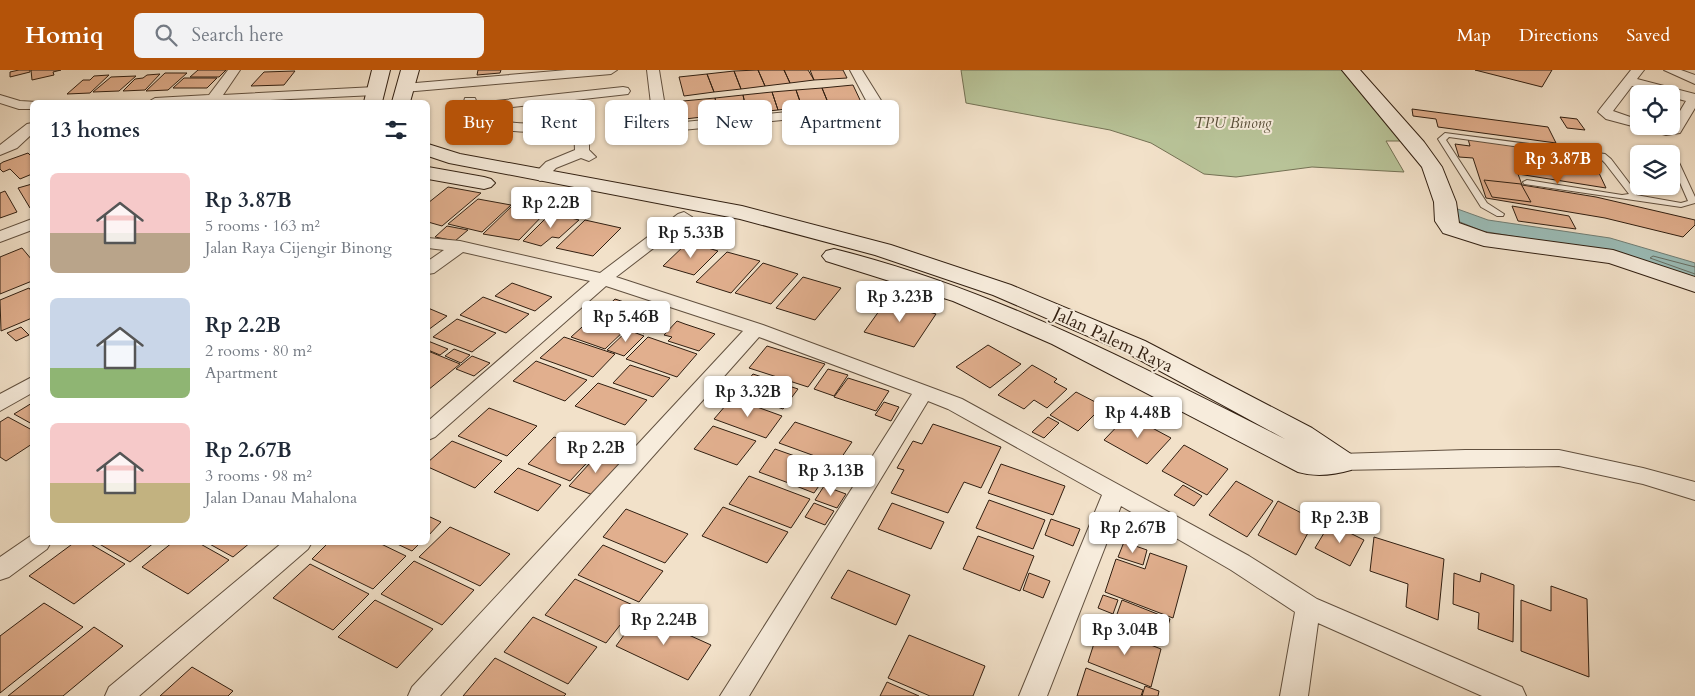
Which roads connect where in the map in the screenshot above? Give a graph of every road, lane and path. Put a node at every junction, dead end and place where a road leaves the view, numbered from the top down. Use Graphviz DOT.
graph roads {
  1 [pos="234,70"];
  2 [pos="611,70"];
  3 [pos="668,70"];
  4 [pos="856,70"];
  5 [pos="1351,70"];
  6 [pos="1638,70"];
  7 [pos="1670,70"];
  8 [pos="653,71"];
  9 [pos="1695,80"];
  10 [pos="1630,81"];
  11 [pos="404,88"];
  12 [pos="376,89"];
  13 [pos="623,91"];
  14 [pos="580,96"];
  15 [pos="1694,98"];
  16 [pos="0,99"];
  17 [pos="212,100"];
  18 [pos="236,100"];
  19 [pos="332,100"];
  20 [pos="580,100"];
  21 [pos="30,105"];
  22 [pos="0,112"];
  23 [pos="30,114"];
  24 [pos="1630,121"];
  25 [pos="1680,121"];
  26 [pos="523,128"];
  27 [pos="30,129"];
  28 [pos="584,145"];
  29 [pos="430,151"];
  30 [pos="0,152"];
  31 [pos="430,173"];
  32 [pos="1680,173"];
  33 [pos="537,179"];
  34 [pos="1527,182"];
  35 [pos="1631,197"];
  36 [pos="1500,214"];
  37 [pos="684,217"];
  38 [pos="30,225"];
  39 [pos="0,237"];
  40 [pos="430,243"];
  41 [pos="460,246"];
  42 [pos="430,268"];
  43 [pos="603,279"];
  44 [pos="1695,286"];
  45 [pos="756,329"];
  46 [pos="30,385"];
  47 [pos="924,391"];
  48 [pos="0,404"];
  49 [pos="430,430"];
  50 [pos="1340,462"];
  51 [pos="1695,491"];
  52 [pos="1115,492"];
  53 [pos="35,545"];
  54 [pos="296,545"];
  55 [pos="0,570"];
  56 [pos="1308,607"];
  57 [pos="120,696"];
  58 [pos="422,696"];
  59 [pos="734,696"];
  60 [pos="1033,696"];
  61 [pos="1294,696"];
  62 [pos="1512,696"];
  1 -- 17 [label="street"];
  2 -- 11 [label="street"];
  3 -- 8 [label="street"];
  4 -- 8 [label="street"];
  5 -- 44 [label="street"];
  6 -- 10 [label="street"];
  7 -- 9 [label="street"];
  10 -- 15 [label="street"];
  10 -- 24 [label="street"];
  11 -- 12 [label="street"];
  12 -- 18 [label="street"];
  12 -- 19 [label="street"];
  13 -- 14 [label="street"];
  14 -- 20 [label="street"];
  14 -- 26 [label="street"];
  15 -- 25 [label="street"];
  16 -- 21 [label="street"];
  22 -- 23 [label="street"];
  27 -- 30 [label="street"];
  28 -- 33 [label="street"];
  29 -- 33 [label="street, Jalan Palem Raya"];
  31 -- 33 [label="street, Jalan Palem Raya"];
  32 -- 35 [label="lane"];
  33 -- 37 [label="street, Jalan Palem Raya"];
  33 -- 50 [label="street, Jalan Palem Raya"];
  34 -- 35 [label="lane"];
  35 -- 36 [label="lane"];
  37 -- 43 [label="street"];
  37 -- 50 [label="street, Jalan Palem Raya"];
  38 -- 39 [label="street"];
  40 -- 41 [label="street"];
  41 -- 42 [label="street"];
  41 -- 43 [label="street"];
  43 -- 45 [label="street"];
  43 -- 49 [label="street"];
  45 -- 47 [label="street"];
  45 -- 58 [label="street"];
  46 -- 48 [label="street"];
  47 -- 52 [label="street"];
  47 -- 59 [label="street"];
  50 -- 51 [label="street"];
  52 -- 56 [label="street"];
  52 -- 60 [label="street"];
  53 -- 55 [label="street"];
  54 -- 57 [label="street"];
  56 -- 61 [label="street"];
  56 -- 62 [label="street"];
}
